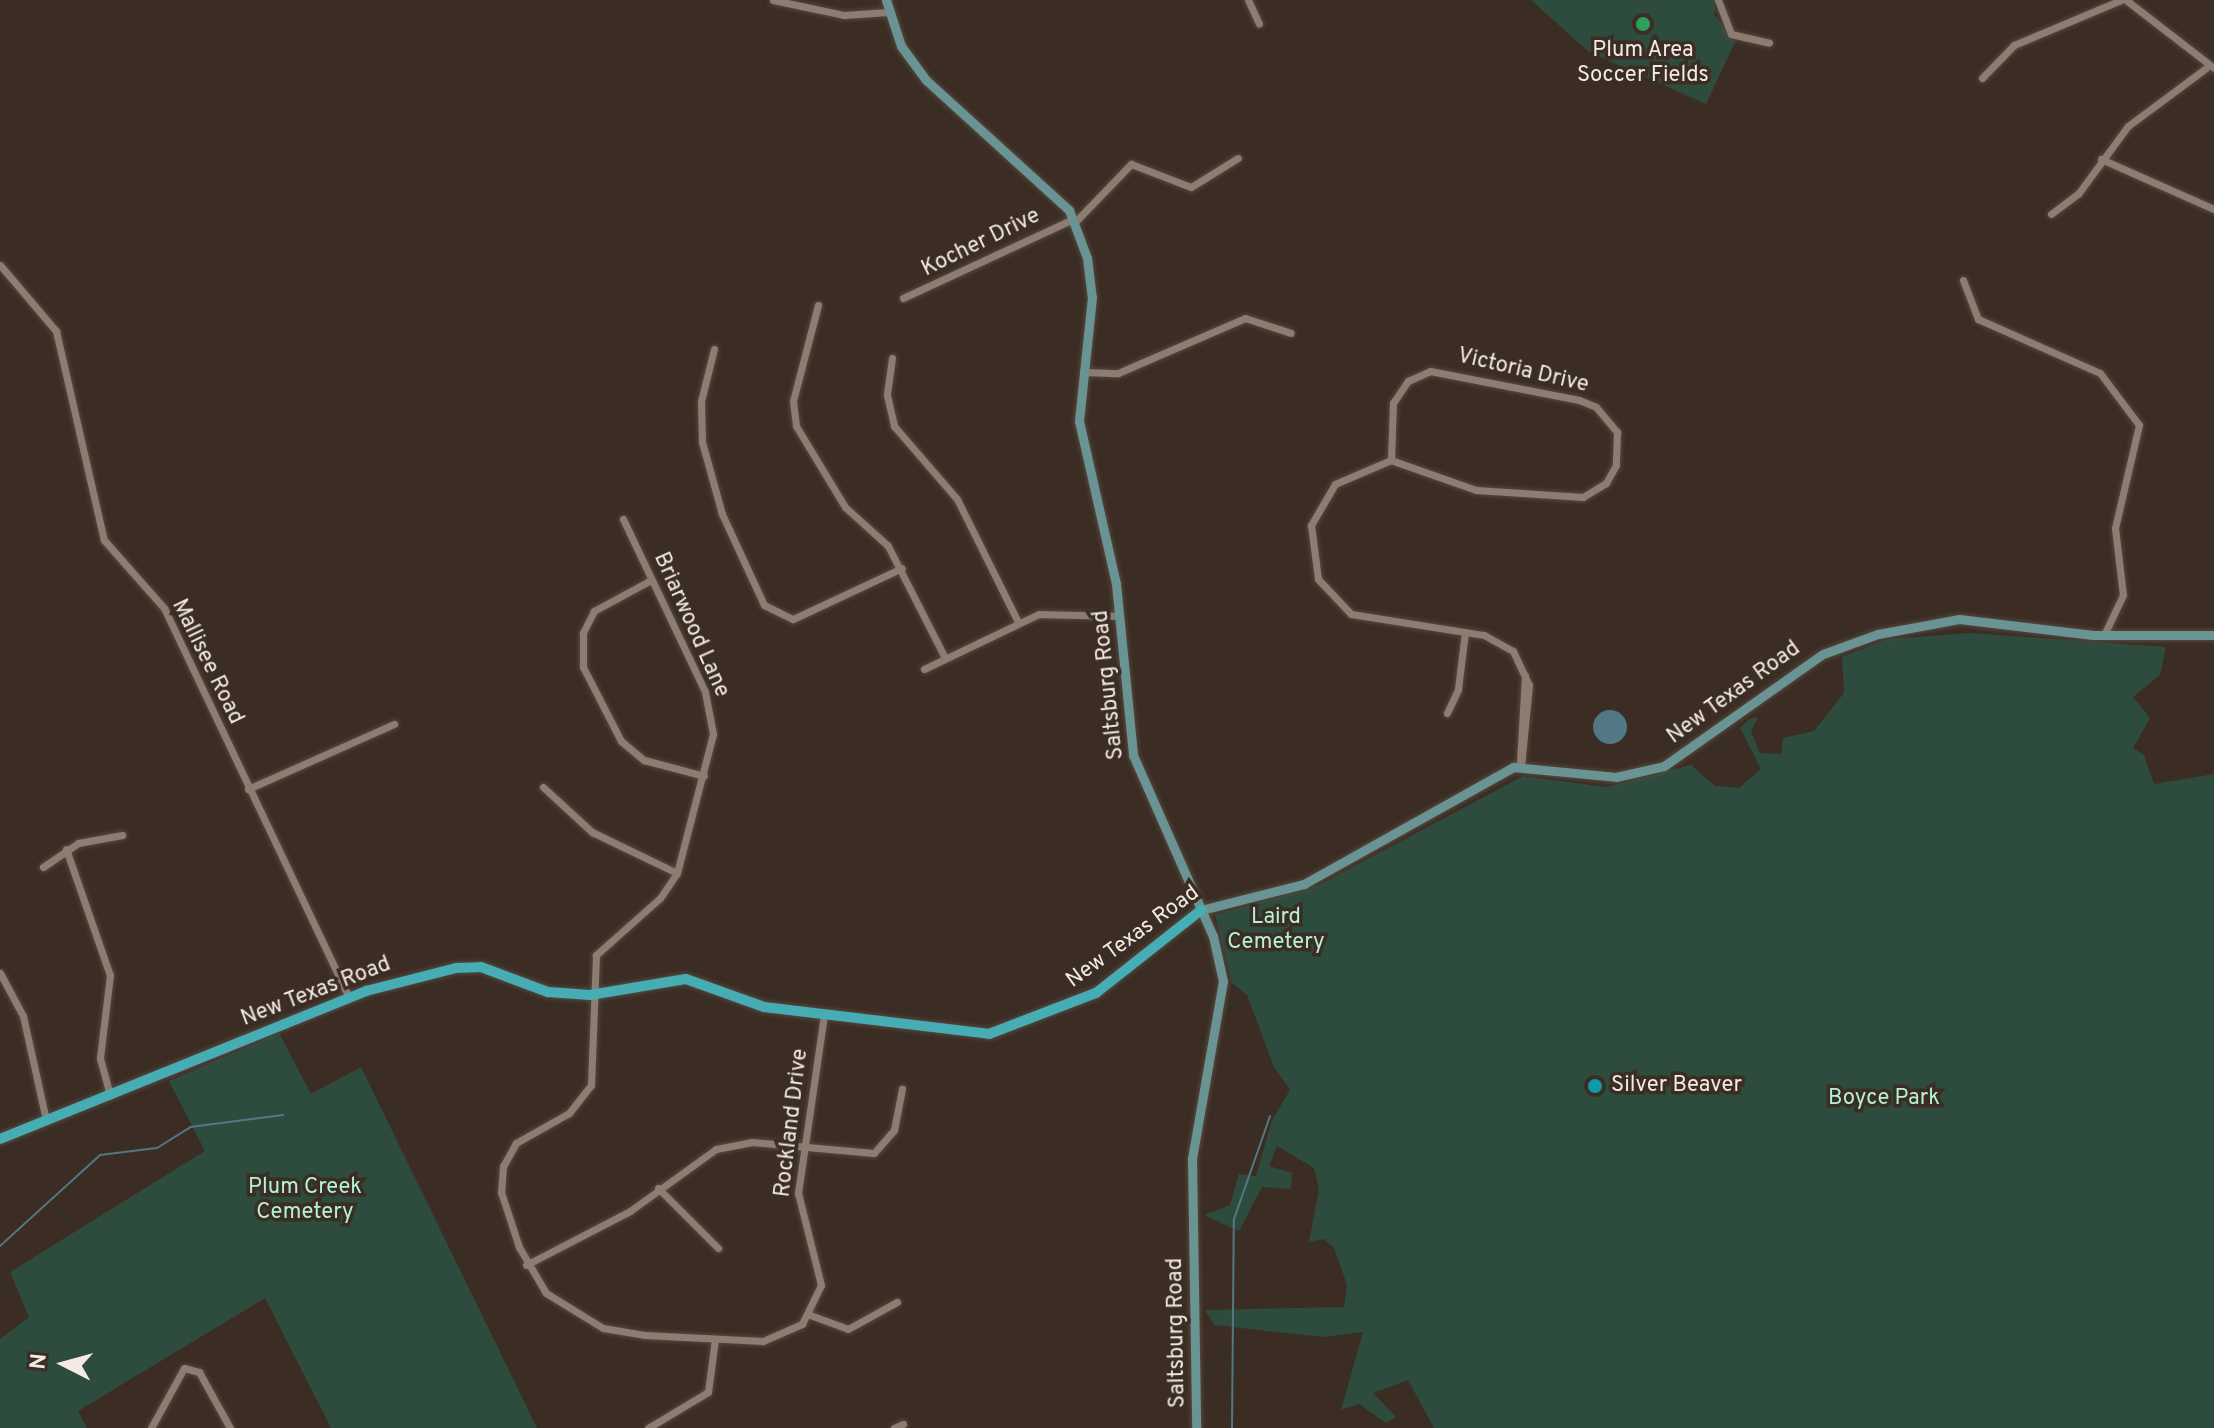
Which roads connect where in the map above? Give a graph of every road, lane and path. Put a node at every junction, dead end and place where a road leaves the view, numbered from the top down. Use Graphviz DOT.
graph roads {
  1 [pos="773,0"];
  2 [pos="886,0"];
  3 [pos="1248,0"];
  4 [pos="1718,0"];
  5 [pos="2124,0"];
  6 [pos="888,12"];
  7 [pos="1259,24"];
  8 [pos="1769,43"];
  9 [pos="2210,68"];
  10 [pos="1982,78"];
  11 [pos="1238,158"];
  12 [pos="2101,159"];
  13 [pos="2214,209"];
  14 [pos="2051,214"];
  15 [pos="1074,220"];
  16 [pos="0,265"];
  17 [pos="1963,280"];
  18 [pos="903,298"];
  19 [pos="818,305"];
  20 [pos="1291,333"];
  21 [pos="714,349"];
  22 [pos="892,358"];
  23 [pos="1083,372"];
  24 [pos="1391,460"];
  25 [pos="623,519"];
  26 [pos="902,568"];
  27 [pos="651,580"];
  28 [pos="1120,616"];
  29 [pos="1018,622"];
  30 [pos="1465,632"];
  31 [pos="2104,635"];
  32 [pos="2214,635"];
  33 [pos="945,658"];
  34 [pos="924,669"];
  35 [pos="1447,713"];
  36 [pos="394,724"];
  37 [pos="1521,766"];
  38 [pos="704,776"];
  39 [pos="543,787"];
  40 [pos="248,789"];
  41 [pos="122,835"];
  42 [pos="66,849"];
  43 [pos="43,867"];
  44 [pos="677,873"];
  45 [pos="1201,910"];
  46 [pos="1,976"];
  47 [pos="590,995"];
  48 [pos="349,998"];
  49 [pos="824,1014"];
  50 [pos="902,1089"];
  51 [pos="110,1096"];
  52 [pos="46,1120"];
  53 [pos="0,1139"];
  54 [pos="803,1149"];
  55 [pos="658,1188"];
  56 [pos="718,1248"];
  57 [pos="526,1265"];
  58 [pos="897,1302"];
  59 [pos="810,1315"];
  60 [pos="715,1339"];
  61 [pos="903,1424"];
  62 [pos="151,1428"];
  63 [pos="230,1428"];
  64 [pos="648,1428"];
  65 [pos="894,1428"];
  66 [pos="1196,1428"];
  1 -- 6 [label="street"];
  2 -- 6 [label="main road"];
  3 -- 7 [label="street"];
  4 -- 8 [label="street"];
  5 -- 9 [label="street"];
  5 -- 10 [label="street"];
  6 -- 15 [label="main road"];
  9 -- 12 [label="street"];
  11 -- 15 [label="street"];
  12 -- 13 [label="street"];
  12 -- 14 [label="street"];
  15 -- 18 [label="street, Kocher Drive"];
  15 -- 23 [label="main road, Saltsburg Road"];
  16 -- 40 [label="street, Mallisee Road"];
  17 -- 31 [label="street"];
  19 -- 26 [label="street"];
  20 -- 23 [label="street"];
  21 -- 26 [label="street"];
  22 -- 29 [label="street"];
  23 -- 28 [label="main road, Saltsburg Road"];
  24 -- 24 [label="street, Victoria Drive"];
  24 -- 30 [label="street"];
  25 -- 27 [label="street, Briarwood Lane"];
  26 -- 33 [label="street"];
  27 -- 38 [label="street, Briarwood Lane"];
  27 -- 38 [label="street"];
  28 -- 29 [label="street"];
  28 -- 45 [label="main road, Saltsburg Road"];
  29 -- 33 [label="street"];
  30 -- 35 [label="street"];
  30 -- 37 [label="street"];
  31 -- 32 [label="main road, New Texas Road"];
  31 -- 37 [label="main road, New Texas Road"];
  33 -- 34 [label="street"];
  36 -- 40 [label="street"];
  37 -- 45 [label="main road, New Texas Road"];
  38 -- 44 [label="street, Briarwood Lane"];
  39 -- 44 [label="street"];
  40 -- 48 [label="street, Mallisee Road"];
  41 -- 42 [label="street"];
  42 -- 43 [label="street"];
  42 -- 51 [label="street"];
  44 -- 47 [label="street, Briarwood Lane"];
  45 -- 49 [label="main road, New Texas Road"];
  45 -- 66 [label="main road, Saltsburg Road"];
  46 -- 52 [label="street"];
  47 -- 48 [label="main road, New Texas Road"];
  47 -- 49 [label="main road, New Texas Road"];
  47 -- 57 [label="street"];
  48 -- 51 [label="main road, New Texas Road"];
  49 -- 54 [label="street, Rockland Drive"];
  50 -- 54 [label="street"];
  51 -- 52 [label="main road, New Texas Road"];
  52 -- 53 [label="main road, New Texas Road"];
  54 -- 55 [label="street"];
  54 -- 59 [label="street, Rockland Drive"];
  55 -- 56 [label="street"];
  55 -- 57 [label="street"];
  57 -- 60 [label="street"];
  58 -- 59 [label="street"];
  59 -- 60 [label="street"];
  60 -- 64 [label="street"];
  61 -- 65 [label="street"];
  62 -- 63 [label="street"];
}
